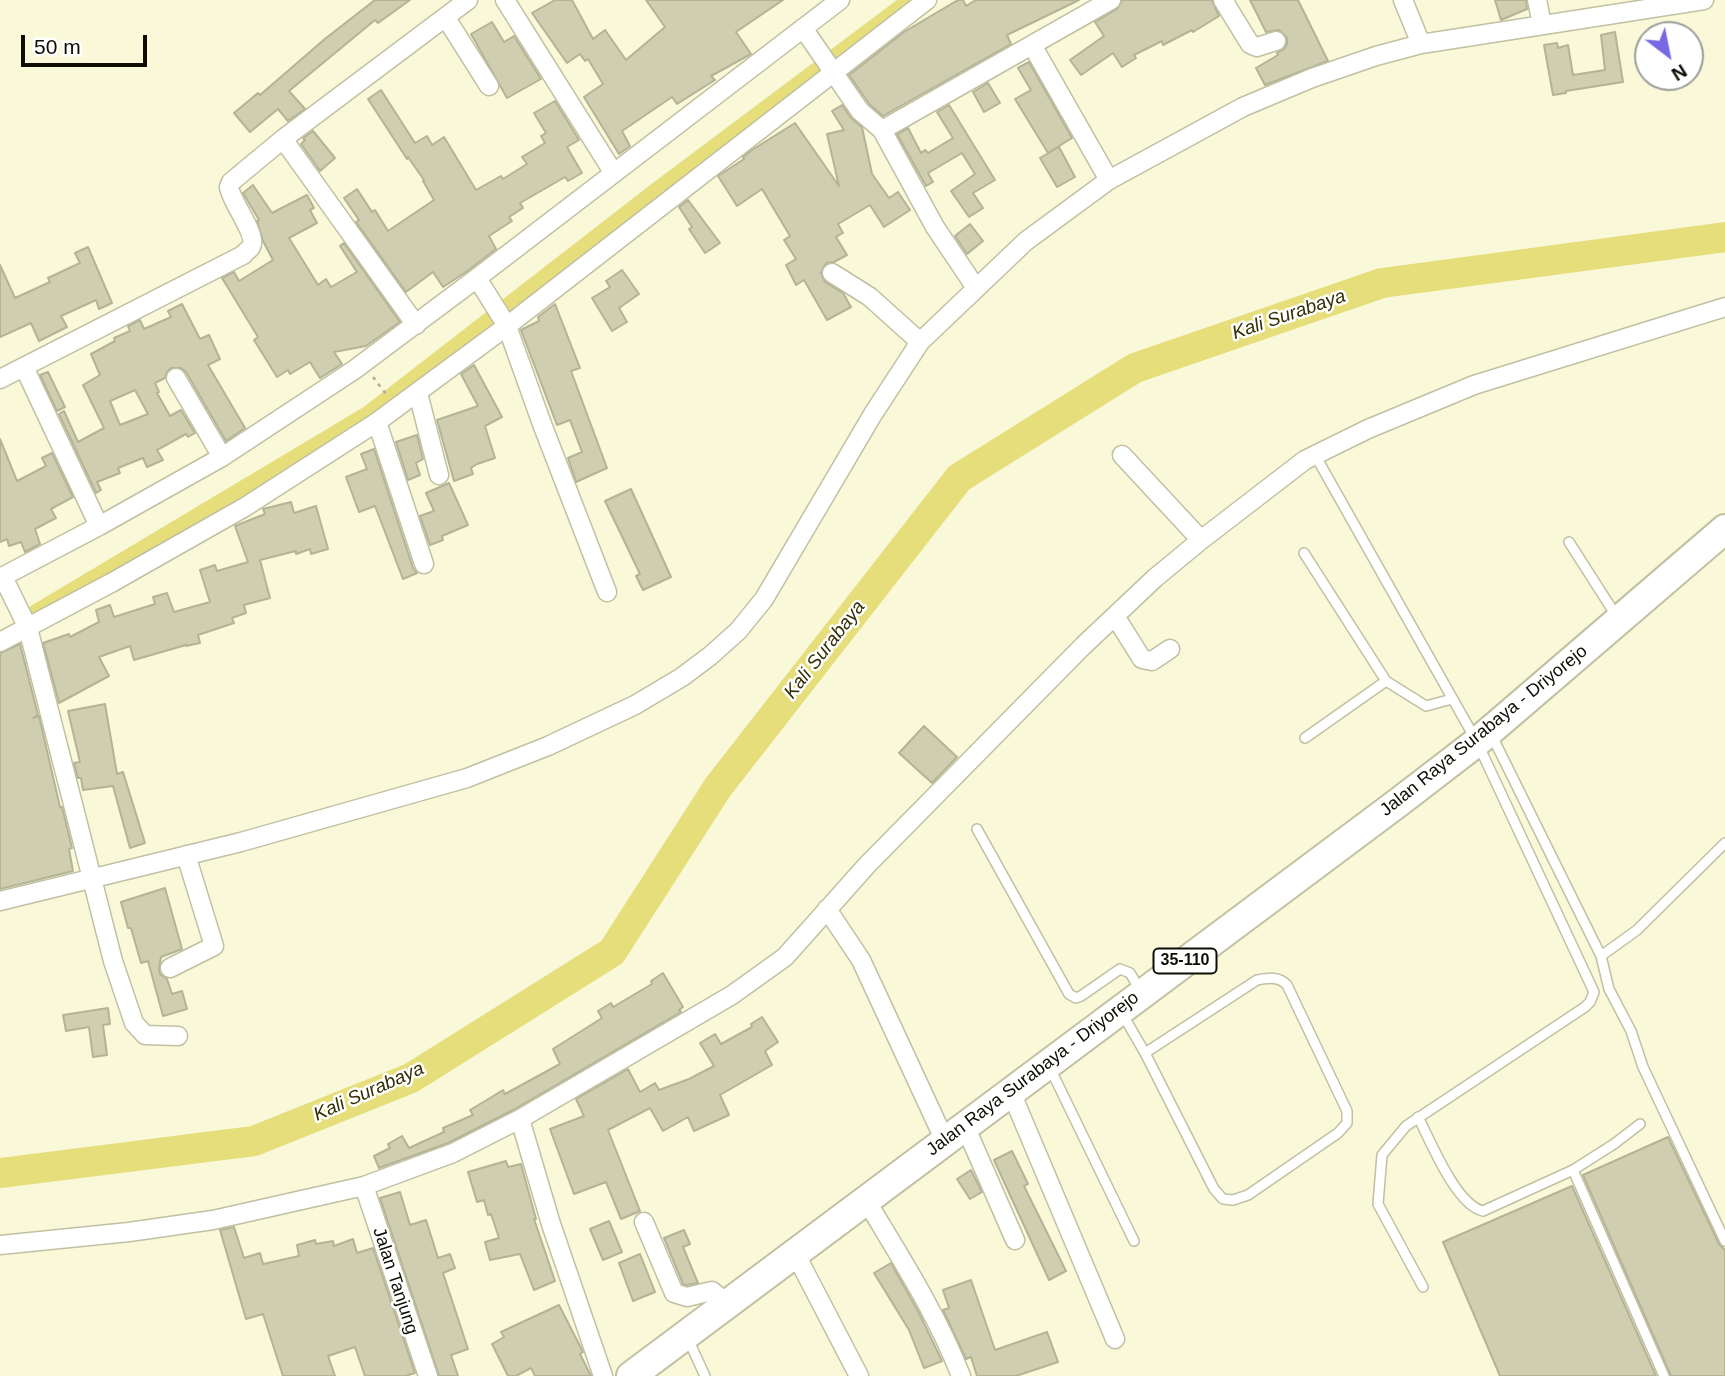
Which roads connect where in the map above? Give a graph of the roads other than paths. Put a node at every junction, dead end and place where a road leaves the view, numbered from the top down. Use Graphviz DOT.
graph roads {
  1 [pos="468,0"];
  2 [pos="505,0"];
  3 [pos="840,0"];
  4 [pos="927,0"];
  5 [pos="1111,0"];
  6 [pos="1223,0"];
  7 [pos="1403,0"];
  8 [pos="1537,0"];
  9 [pos="1704,0"];
  10 [pos="446,18"];
  11 [pos="1542,24"];
  12 [pos="806,34"];
  13 [pos="1276,41"];
  14 [pos="1421,44"];
  15 [pos="1032,45"];
  16 [pos="831,71"];
  17 [pos="489,86"];
  18 [pos="882,130"];
  19 [pos="283,139"];
  20 [pos="613,172"];
  21 [pos="1109,180"];
  22 [pos="832,273"];
  23 [pos="480,283"];
  24 [pos="976,288"];
  25 [pos="1725,307"];
  26 [pos="505,323"];
  27 [pos="416,324"];
  28 [pos="920,342"];
  29 [pos="24,367"];
  30 [pos="176,378"];
  31 [pos="0,379"];
  32 [pos="418,393"];
  33 [pos="377,422"];
  34 [pos="1122,455"];
  35 [pos="1315,456"];
  36 [pos="222,457"];
  37 [pos="439,475"];
  38 [pos="99,526"];
  39 [pos="1723,537"];
  40 [pos="1201,540"];
  41 [pos="1569,542"];
  42 [pos="1304,553"];
  43 [pos="424,564"];
  44 [pos="4,583"];
  45 [pos="607,593"];
  46 [pos="1115,616"];
  47 [pos="1619,620"];
  48 [pos="27,625"];
  49 [pos="0,642"];
  50 [pos="1170,649"];
  51 [pos="1385,681"];
  52 [pos="1452,699"];
  53 [pos="1483,736"];
  54 [pos="1305,738"];
  55 [pos="977,829"];
  56 [pos="1725,843"];
  57 [pos="186,855"];
  58 [pos="92,880"];
  59 [pos="0,901"];
  60 [pos="827,909"];
  61 [pos="1601,956"];
  62 [pos="170,968"];
  63 [pos="1142,992"];
  64 [pos="1120,1010"];
  65 [pos="178,1036"];
  66 [pos="1145,1053"];
  67 [pos="1048,1065"];
  68 [pos="1011,1092"];
  69 [pos="1418,1117"];
  70 [pos="520,1119"];
  71 [pos="1640,1124"];
  72 [pos="955,1134"];
  73 [pos="1573,1170"];
  74 [pos="364,1186"];
  75 [pos="866,1200"];
  76 [pos="644,1222"];
  77 [pos="1015,1240"];
  78 [pos="1133,1241"];
  79 [pos="1725,1241"];
  80 [pos="0,1245"];
  81 [pos="795,1253"];
  82 [pos="1423,1287"];
  83 [pos="727,1304"];
  84 [pos="686,1335"];
  85 [pos="1115,1339"];
  86 [pos="428,1376"];
  87 [pos="603,1376"];
  88 [pos="631,1376"];
  89 [pos="705,1376"];
  90 [pos="859,1376"];
  91 [pos="961,1376"];
  92 [pos="1664,1376"];
  1 -- 10 [label="street"];
  2 -- 20 [label="street"];
  3 -- 12 [label="street"];
  4 -- 16 [label="street"];
  5 -- 15 [label="street"];
  6 -- 13 [label="street"];
  7 -- 14 [label="street"];
  8 -- 11 [label="street"];
  9 -- 11 [label="street"];
  10 -- 17 [label="street"];
  10 -- 19 [label="street"];
  11 -- 14 [label="street"];
  12 -- 16 [label="street"];
  12 -- 20 [label="street"];
  14 -- 21 [label="street"];
  15 -- 18 [label="street"];
  15 -- 21 [label="street"];
  16 -- 18 [label="street"];
  16 -- 26 [label="street"];
  18 -- 24 [label="street"];
  19 -- 27 [label="street"];
  19 -- 29 [label="street"];
  20 -- 23 [label="street"];
  21 -- 24 [label="street"];
  22 -- 28 [label="street"];
  23 -- 26 [label="street"];
  23 -- 27 [label="street"];
  24 -- 28 [label="street"];
  25 -- 35 [label="street"];
  26 -- 32 [label="street"];
  26 -- 45 [label="street"];
  27 -- 36 [label="street"];
  28 -- 57 [label="street"];
  29 -- 31 [label="street"];
  29 -- 38 [label="street"];
  30 -- 36 [label="street"];
  32 -- 33 [label="street"];
  32 -- 37 [label="street"];
  33 -- 43 [label="street"];
  33 -- 48 [label="street"];
  34 -- 40 [label="street"];
  35 -- 40 [label="street"];
  35 -- 52 [label="lane"];
  36 -- 38 [label="street"];
  38 -- 44 [label="street"];
  39 -- 47 [label="main road, Jalan Raya Surabaya - Driyorejo / 35-110"];
  40 -- 46 [label="street"];
  41 -- 47 [label="lane"];
  42 -- 51 [label="lane"];
  44 -- 48 [label="street"];
  46 -- 50 [label="street"];
  46 -- 60 [label="street"];
  47 -- 53 [label="main road, Jalan Raya Surabaya - Driyorejo / 35-110"];
  48 -- 49 [label="street"];
  48 -- 58 [label="street"];
  51 -- 52 [label="lane"];
  51 -- 54 [label="lane"];
  52 -- 53 [label="lane"];
  53 -- 61 [label="lane"];
  53 -- 63 [label="main road, Jalan Raya Surabaya - Driyorejo / 35-110"];
  53 -- 69 [label="lane"];
  55 -- 63 [label="lane"];
  56 -- 61 [label="lane"];
  57 -- 58 [label="street"];
  57 -- 62 [label="street"];
  58 -- 59 [label="street"];
  58 -- 65 [label="street"];
  60 -- 70 [label="street"];
  60 -- 72 [label="street"];
  61 -- 79 [label="lane"];
  63 -- 64 [label="main road, Jalan Raya Surabaya - Driyorejo / 35-110"];
  64 -- 66 [label="lane"];
  64 -- 67 [label="main road, Jalan Raya Surabaya - Driyorejo / 35-110"];
  66 -- 66 [label="lane"];
  67 -- 68 [label="main road, Jalan Raya Surabaya - Driyorejo / 35-110"];
  67 -- 78 [label="lane"];
  68 -- 72 [label="main road, Jalan Raya Surabaya - Driyorejo / 35-110"];
  68 -- 85 [label="street"];
  69 -- 73 [label="lane"];
  69 -- 82 [label="lane"];
  70 -- 74 [label="street"];
  70 -- 87 [label="street"];
  71 -- 73 [label="lane"];
  72 -- 75 [label="main road, Jalan Raya Surabaya - Driyorejo / 35-110"];
  72 -- 77 [label="street"];
  73 -- 92 [label="lane"];
  74 -- 80 [label="street"];
  74 -- 86 [label="street, Jalan Tanjung"];
  75 -- 81 [label="main road, Jalan Raya Surabaya - Driyorejo / 35-110"];
  75 -- 91 [label="street"];
  76 -- 83 [label="street"];
  81 -- 83 [label="main road, Jalan Raya Surabaya - Driyorejo / 35-110"];
  81 -- 90 [label="street"];
  83 -- 84 [label="main road, Jalan Raya Surabaya - Driyorejo / 35-110"];
  84 -- 88 [label="main road, Jalan Raya Surabaya - Driyorejo / 35-110"];
  84 -- 89 [label="lane"];
}
